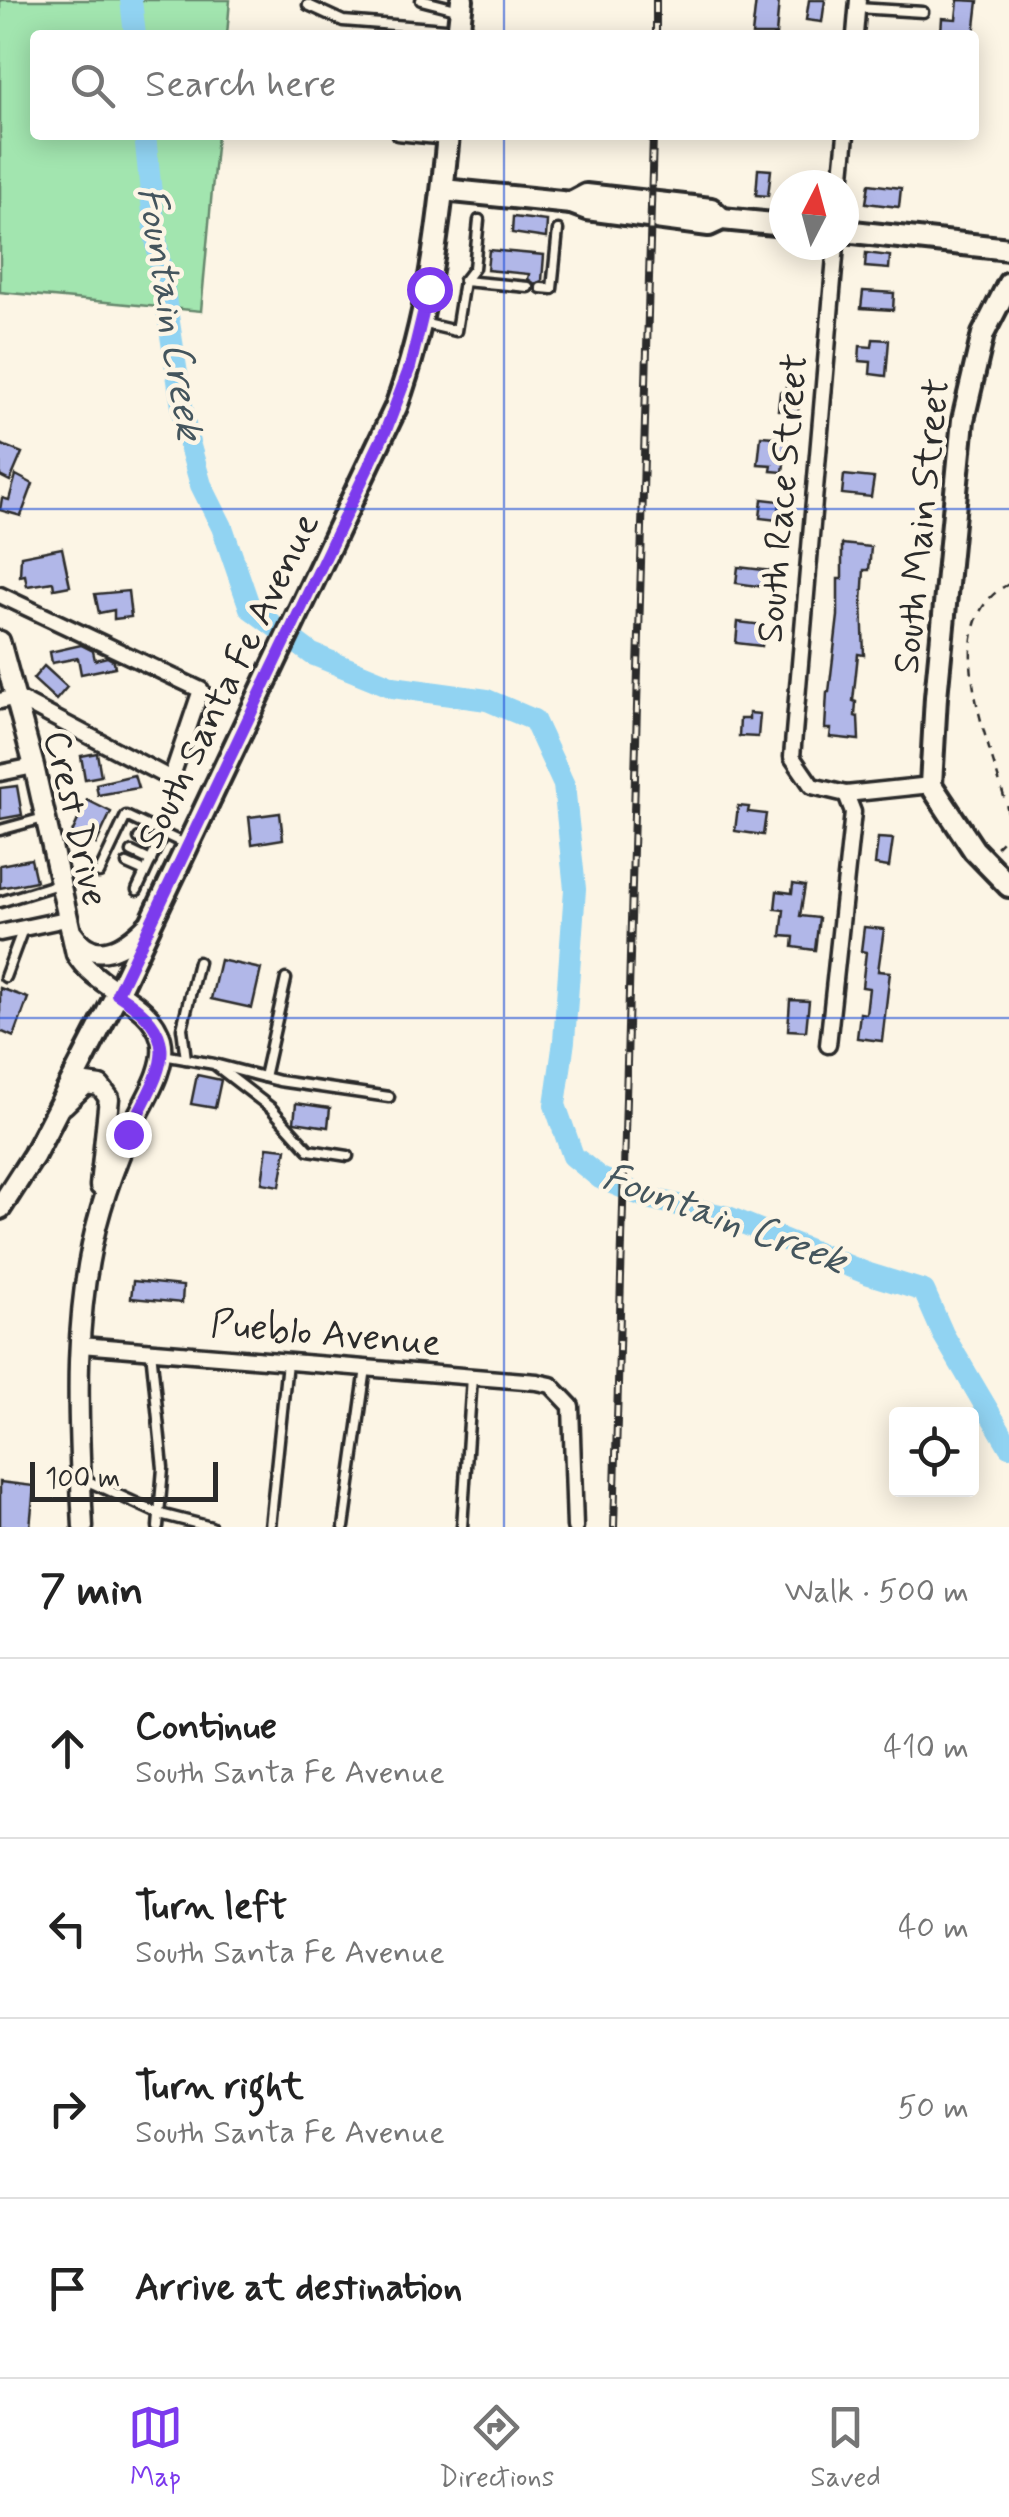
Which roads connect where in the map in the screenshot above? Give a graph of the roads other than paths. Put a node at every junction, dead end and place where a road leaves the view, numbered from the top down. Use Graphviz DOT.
graph roads {
  1 [pos="421,0"];
  2 [pos="857,4"];
  3 [pos="308,5"];
  4 [pos="924,12"];
  5 [pos="460,19"];
  6 [pos="854,30"];
  7 [pos="448,140"];
  8 [pos="846,140"];
  9 [pos="842,170"];
  10 [pos="443,190"];
  11 [pos="479,220"];
  12 [pos="769,224"];
  13 [pos="558,230"];
  14 [pos="859,233"];
  15 [pos="1009,249"];
  16 [pos="835,260"];
  17 [pos="464,280"];
  18 [pos="1009,282"];
  19 [pos="528,287"];
  20 [pos="542,288"];
  21 [pos="422,323"];
  22 [pos="0,594"];
  23 [pos="0,641"];
  24 [pos="7,699"];
  25 [pos="34,766"];
  26 [pos="0,773"];
  27 [pos="931,785"];
  28 [pos="846,794"];
  29 [pos="46,818"];
  30 [pos="0,830"];
  31 [pos="163,834"];
  32 [pos="139,838"];
  33 [pos="186,844"];
  34 [pos="157,848"];
  35 [pos="132,852"];
  36 [pos="151,861"];
  37 [pos="127,864"];
  38 [pos="145,872"];
  39 [pos="100,873"];
  40 [pos="60,883"];
  41 [pos="1009,886"];
  42 [pos="137,890"];
  43 [pos="0,902"];
  44 [pos="66,919"];
  45 [pos="150,922"];
  46 [pos="24,926"];
  47 [pos="0,933"];
  48 [pos="198,962"];
  49 [pos="5,977"];
  50 [pos="286,979"];
  51 [pos="117,994"];
  52 [pos="828,1045"];
  53 [pos="162,1056"];
  54 [pos="186,1059"];
  55 [pos="214,1064"];
  56 [pos="264,1077"];
  57 [pos="389,1097"];
  58 [pos="54,1117"];
  59 [pos="348,1156"];
  60 [pos="0,1208"];
  61 [pos="94,1233"];
  62 [pos="81,1345"];
  63 [pos="151,1350"];
  64 [pos="287,1361"];
  65 [pos="366,1368"];
  66 [pos="472,1376"];
  67 [pos="81,1478"];
  68 [pos="160,1514"];
  69 [pos="83,1527"];
  70 [pos="158,1527"];
  71 [pos="211,1527"];
  72 [pos="270,1527"];
  73 [pos="344,1527"];
  74 [pos="462,1527"];
  75 [pos="575,1527"];
  1 -- 5 [label="lane"];
  2 -- 4 [label="lane"];
  2 -- 6 [label="street"];
  3 -- 5 [label="lane"];
  7 -- 10 [label="main road, South Santa Fe Avenue"];
  8 -- 9 [label="street"];
  10 -- 12 [label="main road"];
  10 -- 21 [label="main road, South Santa Fe Avenue"];
  11 -- 17 [label="lane"];
  13 -- 20 [label="lane"];
  14 -- 15 [label="main road"];
  16 -- 28 [label="street, South Race Street"];
  17 -- 19 [label="lane"];
  17 -- 21 [label="lane"];
  18 -- 27 [label="main road, South Main Street"];
  21 -- 33 [label="main road, South Santa Fe Avenue"];
  22 -- 24 [label="street"];
  23 -- 24 [label="street, Crest Drive"];
  24 -- 25 [label="street, Crest Drive"];
  25 -- 26 [label="street"];
  25 -- 29 [label="street, Crest Drive"];
  27 -- 28 [label="street"];
  27 -- 41 [label="main road"];
  28 -- 52 [label="street"];
  29 -- 30 [label="lane"];
  29 -- 40 [label="street, Crest Drive"];
  31 -- 33 [label="lane"];
  31 -- 34 [label="lane"];
  31 -- 39 [label="lane"];
  32 -- 34 [label="lane"];
  33 -- 45 [label="main road, South Santa Fe Avenue"];
  34 -- 36 [label="lane"];
  35 -- 36 [label="lane"];
  36 -- 38 [label="lane"];
  37 -- 38 [label="lane"];
  38 -- 42 [label="lane"];
  40 -- 43 [label="lane"];
  40 -- 44 [label="street, Crest Drive"];
  44 -- 45 [label="street"];
  44 -- 46 [label="street"];
  44 -- 51 [label="street, Crest Drive"];
  45 -- 51 [label="main road, South Santa Fe Avenue"];
  46 -- 47 [label="street"];
  46 -- 49 [label="lane"];
  48 -- 54 [label="lane"];
  50 -- 56 [label="lane"];
  51 -- 53 [label="street"];
  51 -- 58 [label="main road, South Santa Fe Avenue"];
  53 -- 54 [label="lane"];
  53 -- 61 [label="street"];
  54 -- 55 [label="lane"];
  55 -- 56 [label="lane"];
  55 -- 59 [label="lane"];
  56 -- 57 [label="lane"];
  58 -- 60 [label="main road, South Santa Fe Avenue"];
  58 -- 61 [label="street"];
  61 -- 62 [label="street"];
  62 -- 63 [label="street, Pueblo Avenue"];
  62 -- 67 [label="street"];
  63 -- 64 [label="street, Pueblo Avenue"];
  63 -- 68 [label="lane"];
  64 -- 65 [label="street, Pueblo Avenue"];
  64 -- 72 [label="lane"];
  65 -- 66 [label="street, Pueblo Avenue"];
  65 -- 73 [label="lane"];
  66 -- 74 [label="lane"];
  66 -- 75 [label="street, Pueblo Avenue"];
  67 -- 68 [label="lane"];
  67 -- 69 [label="street"];
  68 -- 70 [label="lane"];
  68 -- 71 [label="lane"];
}
